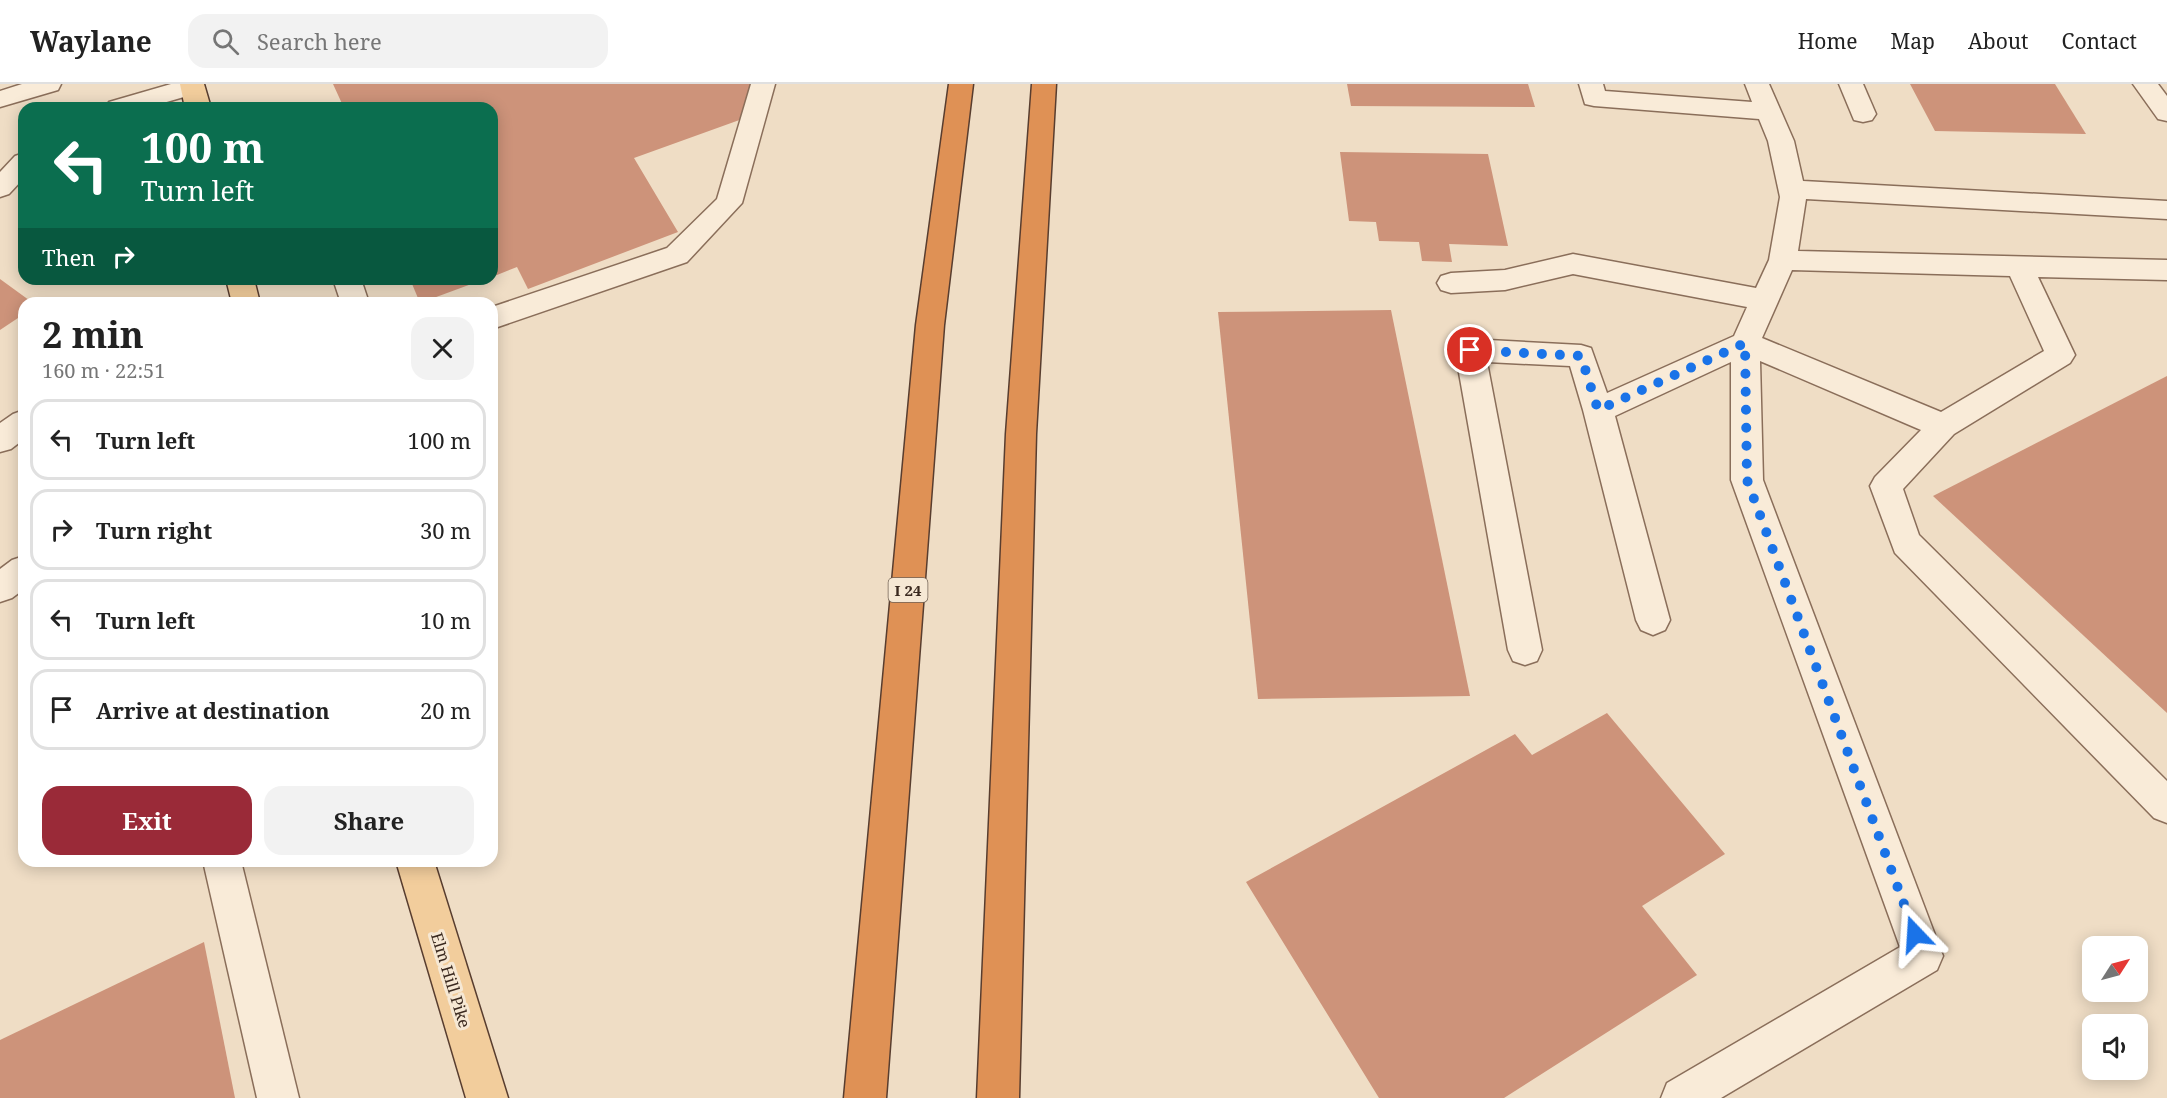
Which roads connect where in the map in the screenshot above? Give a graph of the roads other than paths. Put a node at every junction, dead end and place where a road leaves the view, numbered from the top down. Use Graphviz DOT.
graph roads {
  1 [pos="49,84"];
  2 [pos="763,84"];
  3 [pos="961,84"];
  4 [pos="1044,84"];
  5 [pos="1591,84"];
  6 [pos="1757,84"];
  7 [pos="1851,84"];
  8 [pos="2145,84"];
  9 [pos="194,93"];
  10 [pos="0,99"];
  11 [pos="148,102"];
  12 [pos="1769,112"];
  13 [pos="2167,113"];
  14 [pos="1863,114"];
  15 [pos="18,168"];
  16 [pos="0,188"];
  17 [pos="1791,189"];
  18 [pos="2167,210"];
  19 [pos="1783,260"];
  20 [pos="2019,266"];
  21 [pos="2167,270"];
  22 [pos="1451,283"];
  23 [pos="1765,300"];
  24 [pos="498,316"];
  25 [pos="1745,343"];
  26 [pos="1598,410"];
  27 [pos="18,426"];
  28 [pos="1943,426"];
  29 [pos="0,440"];
  30 [pos="18,574"];
  31 [pos="0,588"];
  32 [pos="1653,620"];
  33 [pos="1525,650"];
  34 [pos="2167,806"];
  35 [pos="223,867"];
  36 [pos="417,867"];
  37 [pos="278,1098"];
  38 [pos="487,1098"];
  39 [pos="865,1098"];
  40 [pos="998,1098"];
  41 [pos="1682,1098"];
  1 -- 10 [label="street"];
  2 -- 24 [label="street"];
  3 -- 39 [label="highway, I 24"];
  4 -- 40 [label="highway"];
  5 -- 12 [label="street"];
  6 -- 12 [label="street"];
  7 -- 14 [label="street"];
  8 -- 13 [label="street"];
  9 -- 11 [label="street"];
  12 -- 17 [label="street"];
  15 -- 16 [label="street"];
  17 -- 18 [label="street"];
  17 -- 19 [label="street"];
  19 -- 20 [label="street"];
  19 -- 23 [label="street"];
  20 -- 21 [label="street"];
  20 -- 28 [label="street"];
  22 -- 23 [label="street"];
  23 -- 25 [label="street"];
  25 -- 26 [label="street"];
  25 -- 28 [label="street"];
  25 -- 41 [label="street"];
  26 -- 32 [label="street"];
  26 -- 33 [label="street"];
  27 -- 29 [label="street"];
  28 -- 34 [label="street"];
  30 -- 31 [label="street"];
  35 -- 37 [label="street"];
  36 -- 38 [label="main road, Elm Hill Pike"];
}
